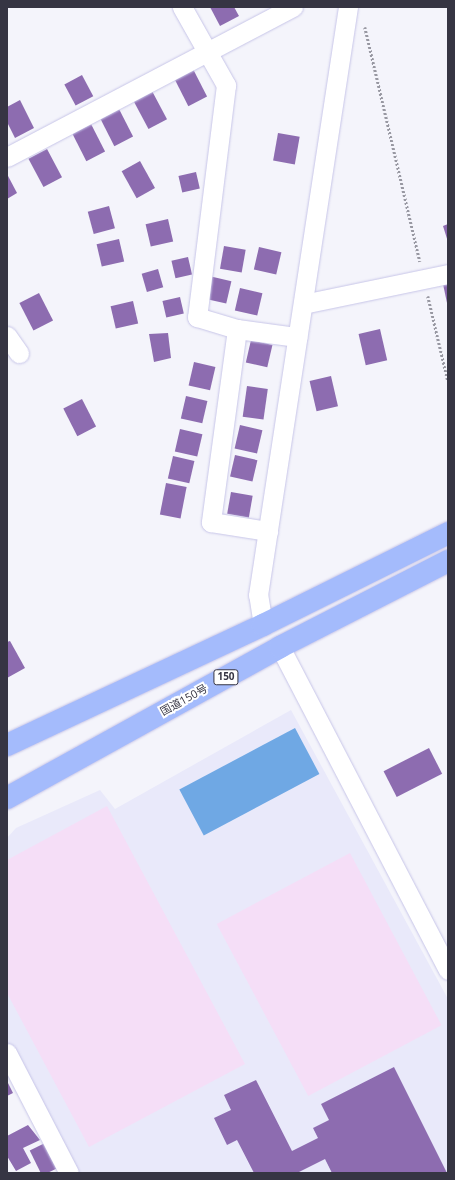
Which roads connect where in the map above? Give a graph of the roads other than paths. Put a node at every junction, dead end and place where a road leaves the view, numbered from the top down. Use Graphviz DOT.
graph roads {
  1 [pos="182,7"];
  2 [pos="293,7"];
  3 [pos="348,7"];
  4 [pos="206,53"];
  5 [pos="7,157"];
  6 [pos="448,274"];
  7 [pos="303,304"];
  8 [pos="237,329"];
  9 [pos="7,336"];
  10 [pos="298,337"];
  11 [pos="18,353"];
  12 [pos="268,531"];
  13 [pos="448,533"];
  14 [pos="448,561"];
  15 [pos="263,625"];
  16 [pos="280,647"];
  17 [pos="7,745"];
  18 [pos="7,798"];
  19 [pos="448,970"];
  20 [pos="7,1053"];
  21 [pos="69,1173"];
  1 -- 4 [label="street"];
  2 -- 4 [label="street"];
  3 -- 7 [label="street"];
  4 -- 5 [label="street"];
  4 -- 8 [label="street"];
  6 -- 7 [label="street"];
  7 -- 10 [label="street"];
  8 -- 10 [label="street"];
  8 -- 12 [label="street"];
  9 -- 11 [label="street"];
  10 -- 12 [label="street"];
  12 -- 15 [label="street"];
  13 -- 15 [label="highway"];
  14 -- 16 [label="highway, 国道150号 / 150"];
  15 -- 17 [label="highway"];
  16 -- 18 [label="highway, 国道150号 / 150"];
  16 -- 19 [label="street"];
  20 -- 21 [label="street"];
}
